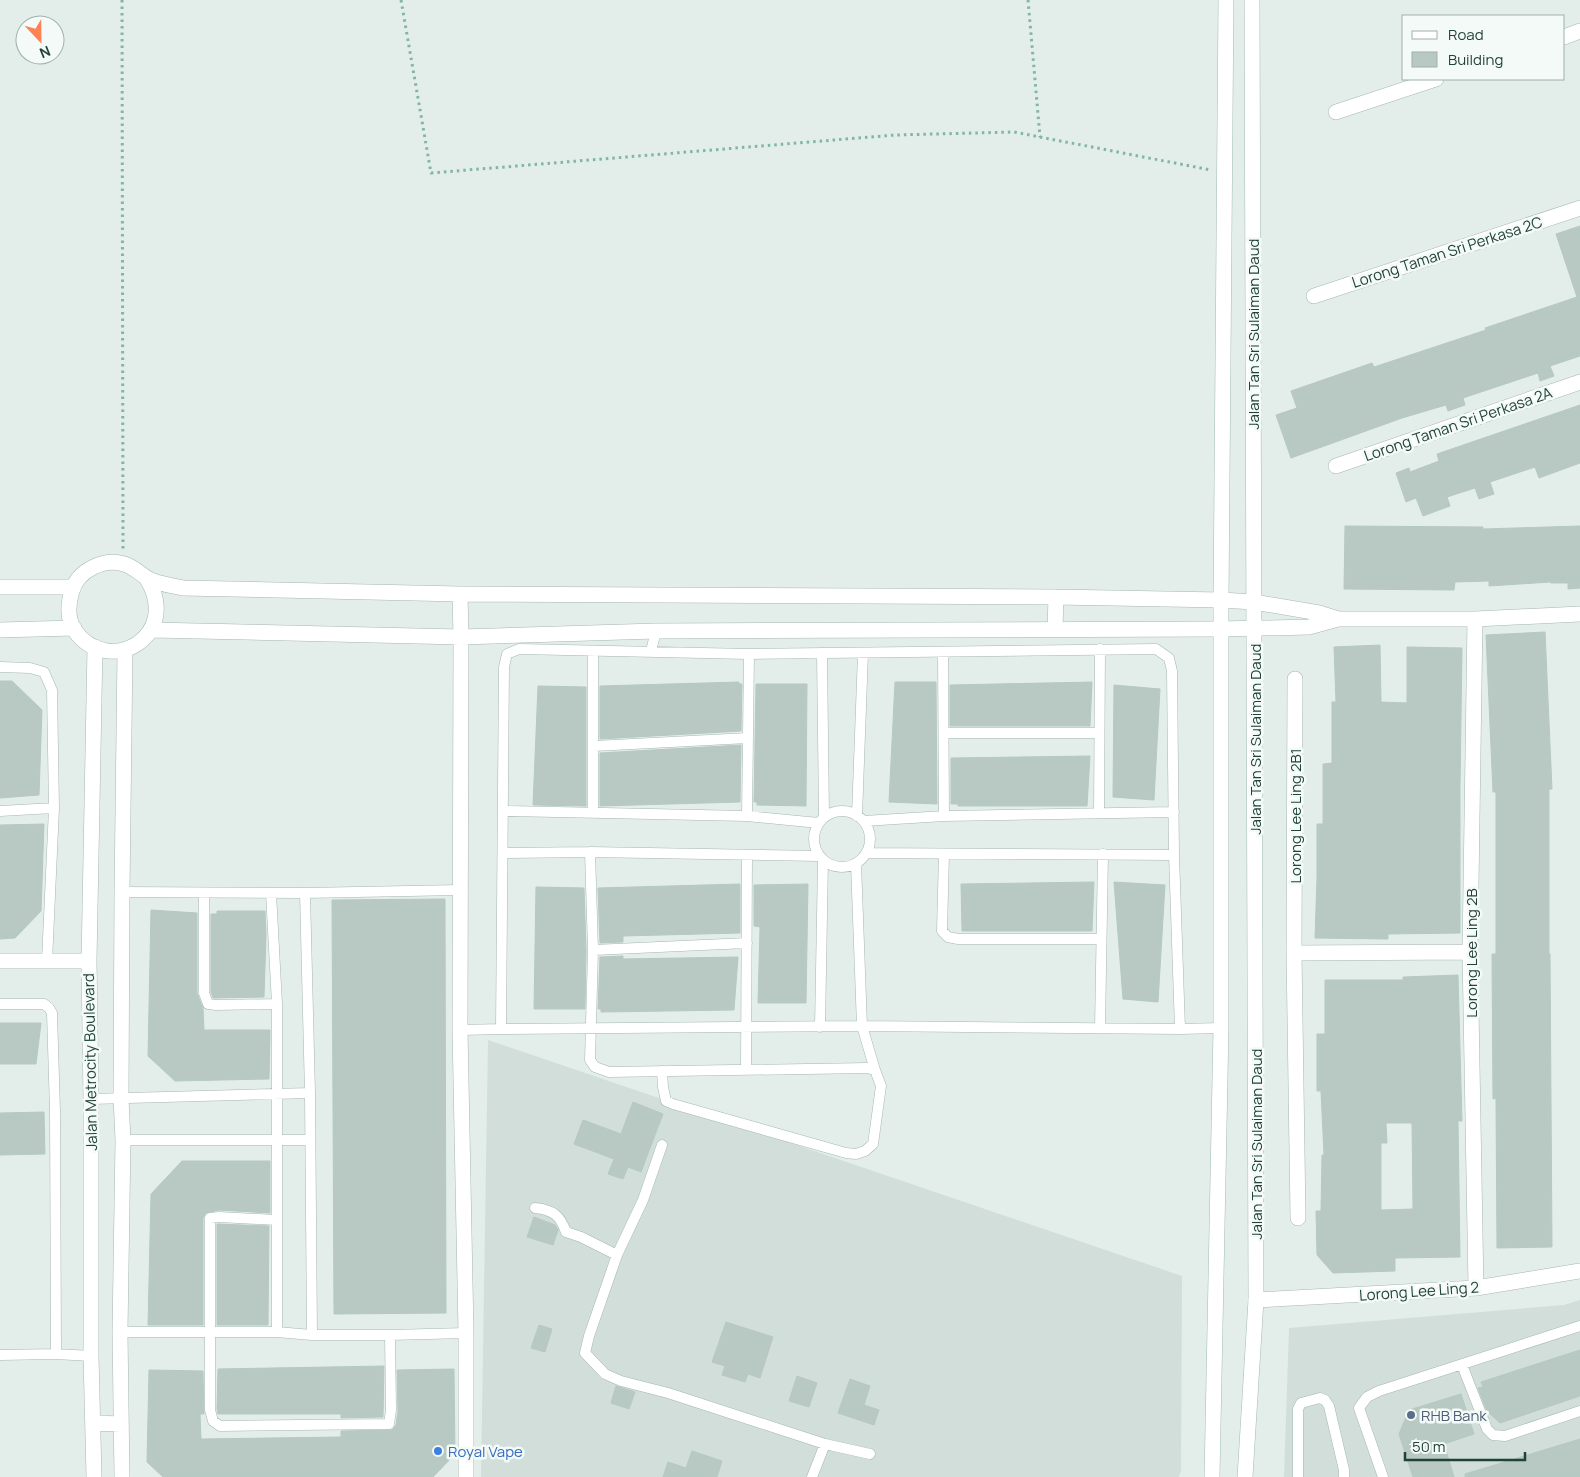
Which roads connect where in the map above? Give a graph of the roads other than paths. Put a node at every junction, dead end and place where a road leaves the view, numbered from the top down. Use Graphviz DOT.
graph roads {
  1 [pos="1226,0"];
  2 [pos="1252,0"];
  3 [pos="1580,31"];
  4 [pos="1565,37"];
  5 [pos="1433,80"];
  6 [pos="1336,112"];
  7 [pos="1580,208"];
  8 [pos="1314,296"];
  9 [pos="1580,382"];
  10 [pos="1336,466"];
  11 [pos="147,579"];
  12 [pos="0,587"];
  13 [pos="73,587"];
  14 [pos="460,594"];
  15 [pos="1056,597"];
  16 [pos="1221,600"];
  17 [pos="1254,602"];
  18 [pos="1580,614"];
  19 [pos="1338,619"];
  20 [pos="1475,619"];
  21 [pos="74,628"];
  22 [pos="1055,628"];
  23 [pos="1254,628"];
  24 [pos="1024,629"];
  25 [pos="1221,629"];
  26 [pos="0,630"];
  27 [pos="151,630"];
  28 [pos="656,630"];
  29 [pos="462,637"];
  30 [pos="95,648"];
  31 [pos="1100,649"];
  32 [pos="125,650"];
  33 [pos="1024,650"];
  34 [pos="593,651"];
  35 [pos="651,651"];
  36 [pos="943,652"];
  37 [pos="822,653"];
  38 [pos="864,653"];
  39 [pos="749,654"];
  40 [pos="0,667"];
  41 [pos="1295,678"];
  42 [pos="1099,733"];
  43 [pos="944,734"];
  44 [pos="748,738"];
  45 [pos="594,746"];
  46 [pos="54,808"];
  47 [pos="0,810"];
  48 [pos="504,811"];
  49 [pos="593,812"];
  50 [pos="1174,812"];
  51 [pos="1099,813"];
  52 [pos="747,816"];
  53 [pos="944,816"];
  54 [pos="861,818"];
  55 [pos="821,820"];
  56 [pos="590,852"];
  57 [pos="503,853"];
  58 [pos="866,853"];
  59 [pos="944,854"];
  60 [pos="1103,854"];
  61 [pos="747,855"];
  62 [pos="1174,855"];
  63 [pos="821,858"];
  64 [pos="856,863"];
  65 [pos="460,890"];
  66 [pos="122,892"];
  67 [pos="204,893"];
  68 [pos="271,893"];
  69 [pos="305,893"];
  70 [pos="1101,939"];
  71 [pos="747,943"];
  72 [pos="593,950"];
  73 [pos="1470,952"];
  74 [pos="1294,953"];
  75 [pos="0,961"];
  76 [pos="47,961"];
  77 [pos="89,961"];
  78 [pos="0,1004"];
  79 [pos="276,1004"];
  80 [pos="862,1026"];
  81 [pos="746,1027"];
  82 [pos="820,1027"];
  83 [pos="590,1028"];
  84 [pos="1100,1028"];
  85 [pos="1221,1028"];
  86 [pos="501,1029"];
  87 [pos="1180,1029"];
  88 [pos="460,1030"];
  89 [pos="746,1070"];
  90 [pos="875,1070"];
  91 [pos="662,1071"];
  92 [pos="310,1093"];
  93 [pos="277,1095"];
  94 [pos="122,1098"];
  95 [pos="91,1099"];
  96 [pos="123,1140"];
  97 [pos="310,1140"];
  98 [pos="277,1141"];
  99 [pos="662,1145"];
  100 [pos="535,1208"];
  101 [pos="1298,1218"];
  102 [pos="277,1220"];
  103 [pos="617,1256"];
  104 [pos="1580,1271"];
  105 [pos="1476,1288"];
  106 [pos="1256,1300"];
  107 [pos="1580,1326"];
  108 [pos="120,1332"];
  109 [pos="210,1332"];
  110 [pos="277,1332"];
  111 [pos="466,1333"];
  112 [pos="312,1334"];
  113 [pos="390,1335"];
  114 [pos="56,1354"];
  115 [pos="0,1355"];
  116 [pos="91,1356"];
  117 [pos="1462,1365"];
  118 [pos="1580,1411"];
  119 [pos="92,1423"];
  120 [pos="121,1424"];
  121 [pos="825,1444"];
  122 [pos="870,1454"];
  123 [pos="94,1477"];
  124 [pos="122,1477"];
  125 [pos="466,1477"];
  126 [pos="812,1477"];
  127 [pos="1212,1477"];
  128 [pos="1245,1477"];
  129 [pos="1298,1477"];
  130 [pos="1344,1477"];
  131 [pos="1383,1477"];
  1 -- 16 [label="street, Jalan Tan Sri Sulaiman Daud"];
  2 -- 17 [label="street, Jalan Tan Sri Sulaiman Daud"];
  3 -- 4 [label="street"];
  5 -- 6 [label="street"];
  7 -- 8 [label="street, Lorong Taman Sri Perkasa 2C"];
  9 -- 10 [label="street, Lorong Taman Sri Perkasa 2A"];
  11 -- 13 [label="street"];
  11 -- 14 [label="street"];
  11 -- 27 [label="street"];
  12 -- 13 [label="street"];
  13 -- 21 [label="street"];
  14 -- 15 [label="street"];
  14 -- 29 [label="street"];
  15 -- 16 [label="street"];
  15 -- 22 [label="street"];
  16 -- 17 [label="street"];
  16 -- 25 [label="street, Jalan Tan Sri Sulaiman Daud"];
  17 -- 19 [label="street"];
  17 -- 23 [label="street, Jalan Tan Sri Sulaiman Daud"];
  18 -- 20 [label="street"];
  19 -- 20 [label="street"];
  19 -- 23 [label="street"];
  20 -- 73 [label="street, Lorong Lee Ling 2B"];
  21 -- 26 [label="street"];
  21 -- 30 [label="street"];
  22 -- 24 [label="street"];
  22 -- 25 [label="street"];
  23 -- 25 [label="street"];
  23 -- 106 [label="street, Jalan Tan Sri Sulaiman Daud"];
  24 -- 28 [label="street"];
  24 -- 33 [label="lane"];
  25 -- 85 [label="street, Jalan Tan Sri Sulaiman Daud"];
  27 -- 29 [label="street"];
  27 -- 32 [label="street"];
  28 -- 29 [label="street"];
  28 -- 35 [label="lane"];
  29 -- 65 [label="street"];
  30 -- 32 [label="street"];
  30 -- 77 [label="street, Jalan Metrocity Boulevard"];
  31 -- 33 [label="lane"];
  31 -- 42 [label="lane"];
  31 -- 50 [label="lane"];
  32 -- 66 [label="street, Jalan Metrocity Boulevard"];
  33 -- 36 [label="lane"];
  34 -- 35 [label="lane"];
  34 -- 45 [label="lane"];
  34 -- 48 [label="lane"];
  35 -- 39 [label="lane"];
  36 -- 38 [label="lane"];
  36 -- 43 [label="lane"];
  37 -- 38 [label="lane"];
  37 -- 39 [label="lane"];
  37 -- 55 [label="lane"];
  38 -- 54 [label="lane"];
  39 -- 44 [label="lane"];
  40 -- 46 [label="lane"];
  41 -- 74 [label="street, Lorong Lee Ling 2B1"];
  42 -- 43 [label="lane"];
  42 -- 51 [label="lane"];
  43 -- 53 [label="lane"];
  44 -- 45 [label="lane"];
  44 -- 52 [label="lane"];
  45 -- 49 [label="lane"];
  46 -- 47 [label="lane"];
  46 -- 76 [label="lane"];
  48 -- 49 [label="lane"];
  48 -- 57 [label="lane"];
  49 -- 52 [label="lane"];
  50 -- 51 [label="lane"];
  50 -- 62 [label="lane"];
  51 -- 53 [label="lane"];
  52 -- 55 [label="lane"];
  53 -- 54 [label="lane"];
  54 -- 55 [label="lane"];
  54 -- 58 [label="lane"];
  55 -- 63 [label="lane"];
  56 -- 57 [label="lane"];
  56 -- 61 [label="lane"];
  56 -- 72 [label="lane"];
  57 -- 86 [label="lane"];
  58 -- 59 [label="lane"];
  58 -- 64 [label="lane"];
  59 -- 60 [label="lane"];
  59 -- 70 [label="lane"];
  60 -- 62 [label="lane"];
  60 -- 70 [label="lane"];
  61 -- 63 [label="lane"];
  61 -- 71 [label="lane"];
  62 -- 87 [label="lane"];
  63 -- 64 [label="lane"];
  63 -- 82 [label="lane"];
  64 -- 80 [label="lane"];
  65 -- 69 [label="lane"];
  65 -- 88 [label="street"];
  66 -- 67 [label="lane"];
  66 -- 94 [label="street, Jalan Metrocity Boulevard"];
  67 -- 68 [label="lane"];
  67 -- 79 [label="lane"];
  68 -- 69 [label="lane"];
  68 -- 79 [label="lane"];
  69 -- 92 [label="lane"];
  70 -- 84 [label="lane"];
  71 -- 72 [label="lane"];
  71 -- 81 [label="lane"];
  72 -- 83 [label="lane"];
  73 -- 74 [label="street"];
  73 -- 105 [label="street, Lorong Lee Ling 2B"];
  74 -- 101 [label="street, Lorong Lee Ling 2B1"];
  75 -- 76 [label="street"];
  76 -- 77 [label="street"];
  77 -- 95 [label="street, Jalan Metrocity Boulevard"];
  78 -- 114 [label="lane"];
  79 -- 93 [label="lane"];
  80 -- 82 [label="lane"];
  80 -- 84 [label="lane"];
  80 -- 90 [label="lane"];
  81 -- 82 [label="lane"];
  81 -- 83 [label="lane"];
  81 -- 89 [label="lane"];
  83 -- 86 [label="lane"];
  83 -- 91 [label="lane"];
  84 -- 87 [label="lane"];
  85 -- 87 [label="lane"];
  85 -- 127 [label="street, Jalan Tan Sri Sulaiman Daud"];
  86 -- 88 [label="lane"];
  88 -- 111 [label="street"];
  89 -- 90 [label="lane"];
  89 -- 91 [label="lane"];
  90 -- 91 [label="lane"];
  92 -- 93 [label="lane"];
  92 -- 97 [label="lane"];
  93 -- 94 [label="lane"];
  93 -- 98 [label="lane"];
  94 -- 95 [label="lane"];
  94 -- 96 [label="street, Jalan Metrocity Boulevard"];
  95 -- 116 [label="street, Jalan Metrocity Boulevard"];
  96 -- 98 [label="lane"];
  96 -- 108 [label="street, Jalan Metrocity Boulevard"];
  97 -- 98 [label="lane"];
  97 -- 112 [label="lane"];
  98 -- 102 [label="lane"];
  99 -- 103 [label="lane"];
  100 -- 103 [label="lane"];
  102 -- 109 [label="lane"];
  102 -- 110 [label="lane"];
  103 -- 121 [label="lane"];
  104 -- 105 [label="street, Lorong Lee Ling 2"];
  105 -- 106 [label="street, Lorong Lee Ling 2"];
  106 -- 128 [label="street, Jalan Tan Sri Sulaiman Daud"];
  107 -- 117 [label="lane"];
  108 -- 109 [label="lane"];
  108 -- 120 [label="street, Jalan Metrocity Boulevard"];
  109 -- 110 [label="lane"];
  109 -- 113 [label="lane"];
  110 -- 112 [label="lane"];
  111 -- 113 [label="lane"];
  111 -- 125 [label="street"];
  112 -- 113 [label="lane"];
  114 -- 115 [label="lane"];
  114 -- 116 [label="lane"];
  116 -- 119 [label="street, Jalan Metrocity Boulevard"];
  117 -- 118 [label="lane"];
  117 -- 131 [label="lane"];
  119 -- 120 [label="street"];
  119 -- 123 [label="street, Jalan Metrocity Boulevard"];
  120 -- 124 [label="street, Jalan Metrocity Boulevard"];
  121 -- 122 [label="lane"];
  121 -- 126 [label="lane"];
  129 -- 130 [label="lane"];
}
